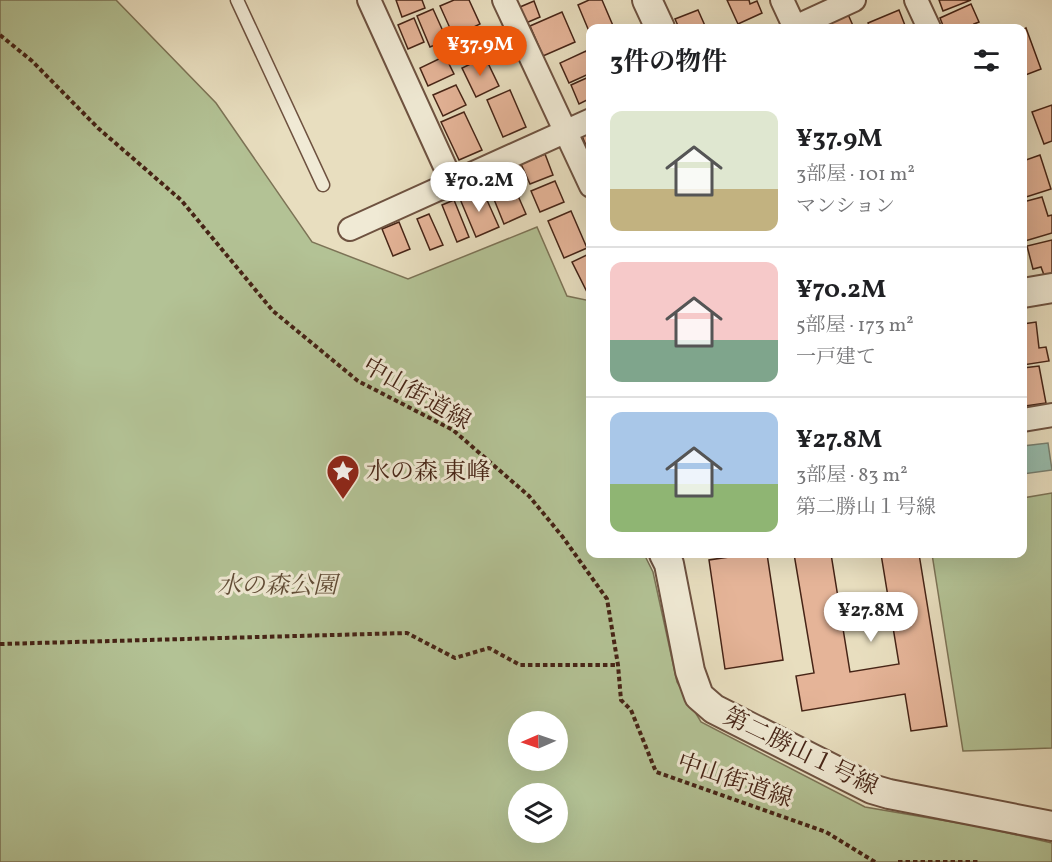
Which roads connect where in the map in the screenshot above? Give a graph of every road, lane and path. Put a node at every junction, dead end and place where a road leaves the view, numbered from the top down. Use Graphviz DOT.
graph roads {
  1 [pos="237,0"];
  2 [pos="369,0"];
  3 [pos="504,0"];
  4 [pos="647,0"];
  5 [pos="782,0"];
  6 [pos="854,0"];
  7 [pos="916,0"];
  8 [pos="658,24"];
  9 [pos="792,24"];
  10 [pos="803,24"];
  11 [pos="927,24"];
  12 [pos="0,35"];
  13 [pos="586,122"];
  14 [pos="565,132"];
  15 [pos="586,176"];
  16 [pos="452,183"];
  17 [pos="323,185"];
  18 [pos="350,229"];
  19 [pos="1052,415"];
  20 [pos="1027,419"];
  21 [pos="666,558"];
  22 [pos="0,644"];
  23 [pos="618,665"];
  24 [pos="1052,826"];
  25 [pos="875,862"];
  26 [pos="898,862"];
  27 [pos="978,862"];
  1 -- 17 [label="lane"];
  2 -- 16 [label="street"];
  3 -- 14 [label="street"];
  4 -- 8 [label="street"];
  5 -- 9 [label="street"];
  6 -- 10 [label="street"];
  7 -- 11 [label="street"];
  12 -- 23 [label="path, 中山街道線"];
  13 -- 14 [label="street"];
  14 -- 15 [label="street"];
  14 -- 16 [label="street"];
  16 -- 18 [label="street"];
  19 -- 20 [label="street"];
  21 -- 24 [label="street, 第二勝山１号線"];
  22 -- 23 [label="path"];
  23 -- 25 [label="path, 中山街道線"];
  26 -- 27 [label="path"];
}
